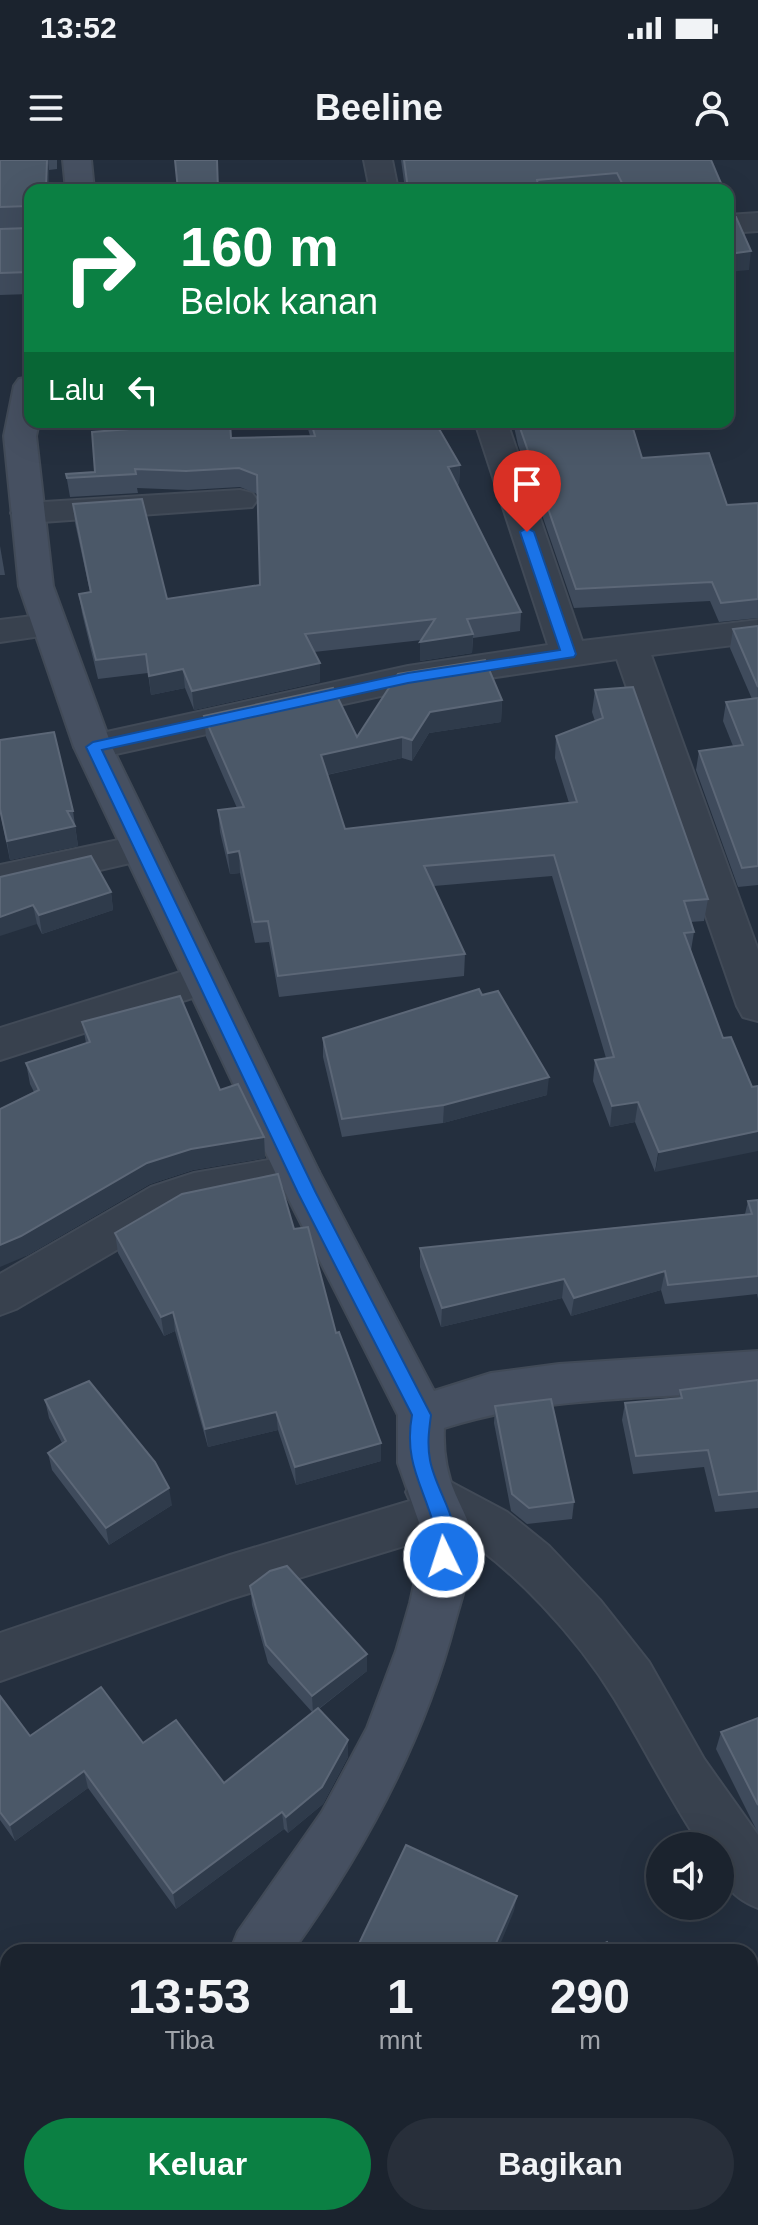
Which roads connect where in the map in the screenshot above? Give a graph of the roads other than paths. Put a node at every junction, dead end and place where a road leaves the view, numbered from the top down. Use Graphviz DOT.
graph roads {
  1 [pos="77,160"];
  2 [pos="378,160"];
  3 [pos="79,184"];
  4 [pos="383,184"];
  5 [pos="758,222"];
  6 [pos="734,224"];
  7 [pos="24,416"];
  8 [pos="493,428"];
  9 [pos="240,500"];
  10 [pos="28,513"];
  11 [pos="49,625"];
  12 [pos="0,631"];
  13 [pos="758,631"];
  14 [pos="630,647"];
  15 [pos="569,654"];
  16 [pos="93,747"];
  17 [pos="142,848"];
  18 [pos="0,879"];
  19 [pos="203,980"];
  20 [pos="758,1006"];
  21 [pos="0,1044"];
  22 [pos="297,1172"];
  23 [pos="0,1296"];
  24 [pos="758,1371"];
  25 [pos="422,1415"];
  26 [pos="435,1503"];
  27 [pos="0,1657"];
  28 [pos="758,1881"];
  29 [pos="264,1944"];
  1 -- 3 [label="street"];
  2 -- 4 [label="street"];
  5 -- 6 [label="street"];
  7 -- 10 [label="street"];
  8 -- 15 [label="street"];
  9 -- 10 [label="street"];
  10 -- 11 [label="street"];
  11 -- 12 [label="street"];
  11 -- 16 [label="street"];
  13 -- 14 [label="street"];
  14 -- 15 [label="street"];
  14 -- 20 [label="street"];
  15 -- 16 [label="street"];
  16 -- 17 [label="street"];
  17 -- 18 [label="street"];
  17 -- 19 [label="street"];
  19 -- 21 [label="street"];
  19 -- 22 [label="street"];
  22 -- 23 [label="street"];
  22 -- 25 [label="street"];
  24 -- 25 [label="street"];
  25 -- 26 [label="street"];
  26 -- 27 [label="street"];
  26 -- 28 [label="street"];
  26 -- 29 [label="street"];
}
